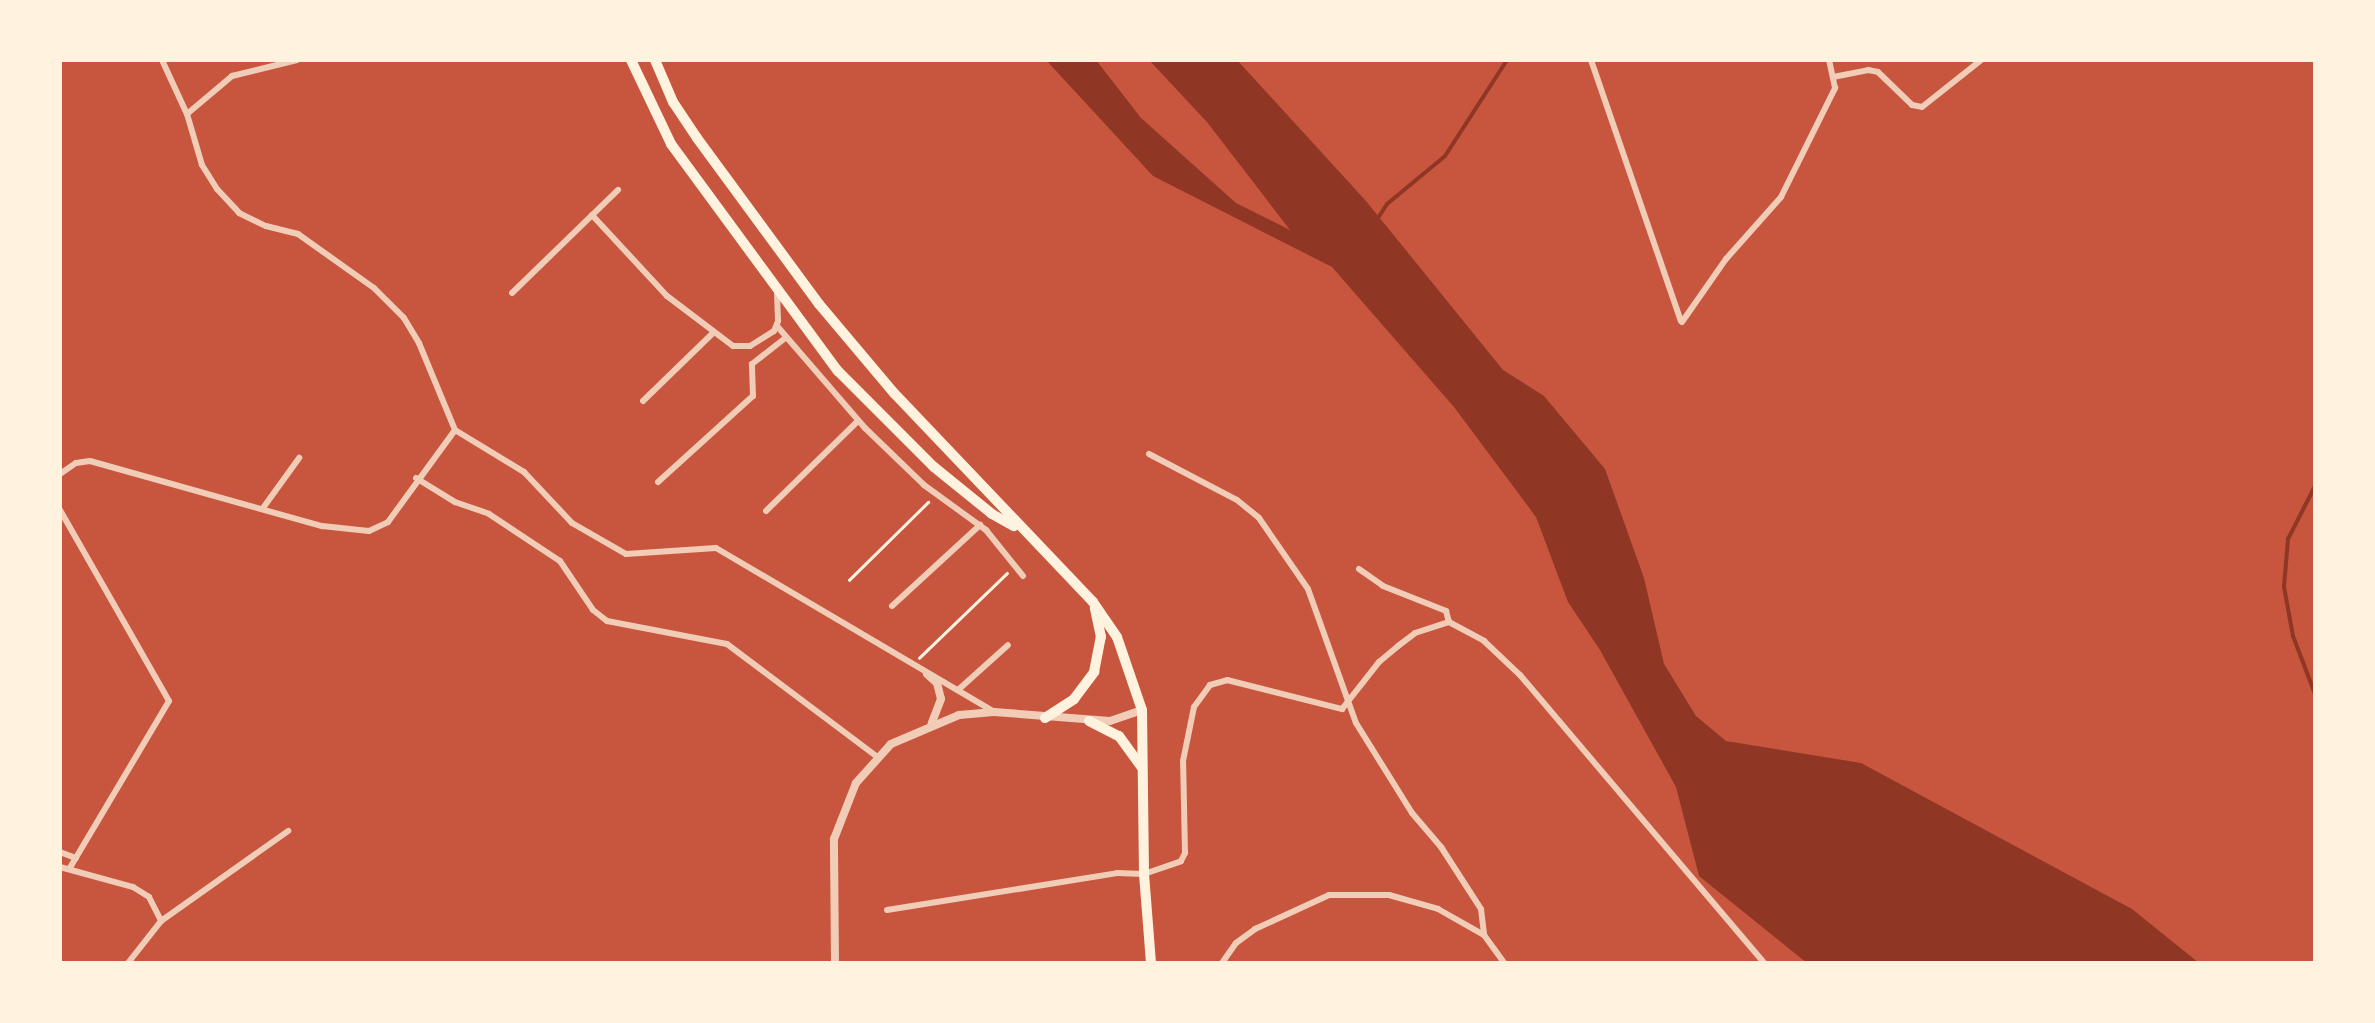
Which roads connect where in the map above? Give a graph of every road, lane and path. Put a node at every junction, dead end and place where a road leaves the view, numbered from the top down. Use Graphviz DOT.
graph roads {
  1 [pos="162,60"];
  2 [pos="297,60"];
  3 [pos="632,60"];
  4 [pos="655,60"];
  5 [pos="1591,60"];
  6 [pos="1829,60"];
  7 [pos="1981,60"];
  8 [pos="1834,77"];
  9 [pos="186,114"];
  10 [pos="618,190"];
  11 [pos="592,215"];
  12 [pos="777,291"];
  13 [pos="512,293"];
  14 [pos="777,326"];
  15 [pos="714,332"];
  16 [pos="784,338"];
  17 [pos="643,401"];
  18 [pos="858,421"];
  19 [pos="455,430"];
  20 [pos="1149,454"];
  21 [pos="299,458"];
  22 [pos="60,474"];
  23 [pos="416,478"];
  24 [pos="658,482"];
  25 [pos="936,494"];
  26 [pos="263,508"];
  27 [pos="60,510"];
  28 [pos="766,512"];
  29 [pos="980,526"];
  30 [pos="1020,529"];
  31 [pos="1016,566"];
  32 [pos="1359,569"];
  33 [pos="1023,576"];
  34 [pos="849,580"];
  35 [pos="1092,602"];
  36 [pos="892,606"];
  37 [pos="1449,622"];
  38 [pos="1008,645"];
  39 [pos="911,666"];
  40 [pos="927,674"];
  41 [pos="958,690"];
  42 [pos="1349,702"];
  43 [pos="1142,710"];
  44 [pos="994,712"];
  45 [pos="1045,718"];
  46 [pos="1089,721"];
  47 [pos="929,726"];
  48 [pos="878,758"];
  49 [pos="1146,790"];
  50 [pos="288,831"];
  51 [pos="60,852"];
  52 [pos="76,858"];
  53 [pos="60,867"];
  54 [pos="70,868"];
  55 [pos="1144,874"];
  56 [pos="887,910"];
  57 [pos="160,920"];
  58 [pos="1484,935"];
  59 [pos="128,963"];
  60 [pos="835,963"];
  61 [pos="1152,963"];
  62 [pos="1222,963"];
  63 [pos="1504,963"];
  64 [pos="1764,963"];
  1 -- 9 [label="street"];
  2 -- 9 [label="street"];
  3 -- 12 [label="highway"];
  4 -- 30 [label="highway"];
  5 -- 8 [label="street"];
  6 -- 8 [label="street"];
  7 -- 8 [label="street"];
  9 -- 19 [label="street"];
  10 -- 11 [label="street"];
  11 -- 13 [label="street"];
  11 -- 15 [label="street"];
  12 -- 14 [label="street"];
  12 -- 30 [label="highway"];
  14 -- 15 [label="street"];
  14 -- 16 [label="street"];
  15 -- 17 [label="street"];
  16 -- 18 [label="street"];
  16 -- 24 [label="street"];
  18 -- 25 [label="street"];
  18 -- 28 [label="street"];
  19 -- 23 [label="street"];
  19 -- 39 [label="street"];
  20 -- 42 [label="street"];
  21 -- 26 [label="street"];
  22 -- 26 [label="street"];
  23 -- 26 [label="street"];
  23 -- 48 [label="street"];
  25 -- 29 [label="street"];
  25 -- 34 [label="path"];
  27 -- 52 [label="street"];
  29 -- 31 [label="street"];
  29 -- 36 [label="street"];
  30 -- 35 [label="highway"];
  31 -- 33 [label="street"];
  31 -- 39 [label="path"];
  32 -- 37 [label="street"];
  35 -- 43 [label="highway"];
  35 -- 45 [label="highway"];
  37 -- 42 [label="street"];
  37 -- 64 [label="street"];
  38 -- 41 [label="street"];
  39 -- 40 [label="street"];
  40 -- 41 [label="street"];
  40 -- 47 [label="street"];
  41 -- 44 [label="street"];
  42 -- 55 [label="street"];
  42 -- 58 [label="street"];
  43 -- 46 [label="street"];
  43 -- 49 [label="highway"];
  44 -- 45 [label="street"];
  44 -- 47 [label="street"];
  45 -- 46 [label="street"];
  46 -- 49 [label="highway"];
  47 -- 48 [label="street"];
  48 -- 60 [label="street"];
  49 -- 55 [label="highway"];
  50 -- 57 [label="street"];
  51 -- 52 [label="street"];
  52 -- 54 [label="street"];
  53 -- 54 [label="street"];
  54 -- 57 [label="street"];
  55 -- 56 [label="street"];
  55 -- 61 [label="highway"];
  57 -- 59 [label="street"];
  58 -- 62 [label="street"];
  58 -- 63 [label="street"];
}
